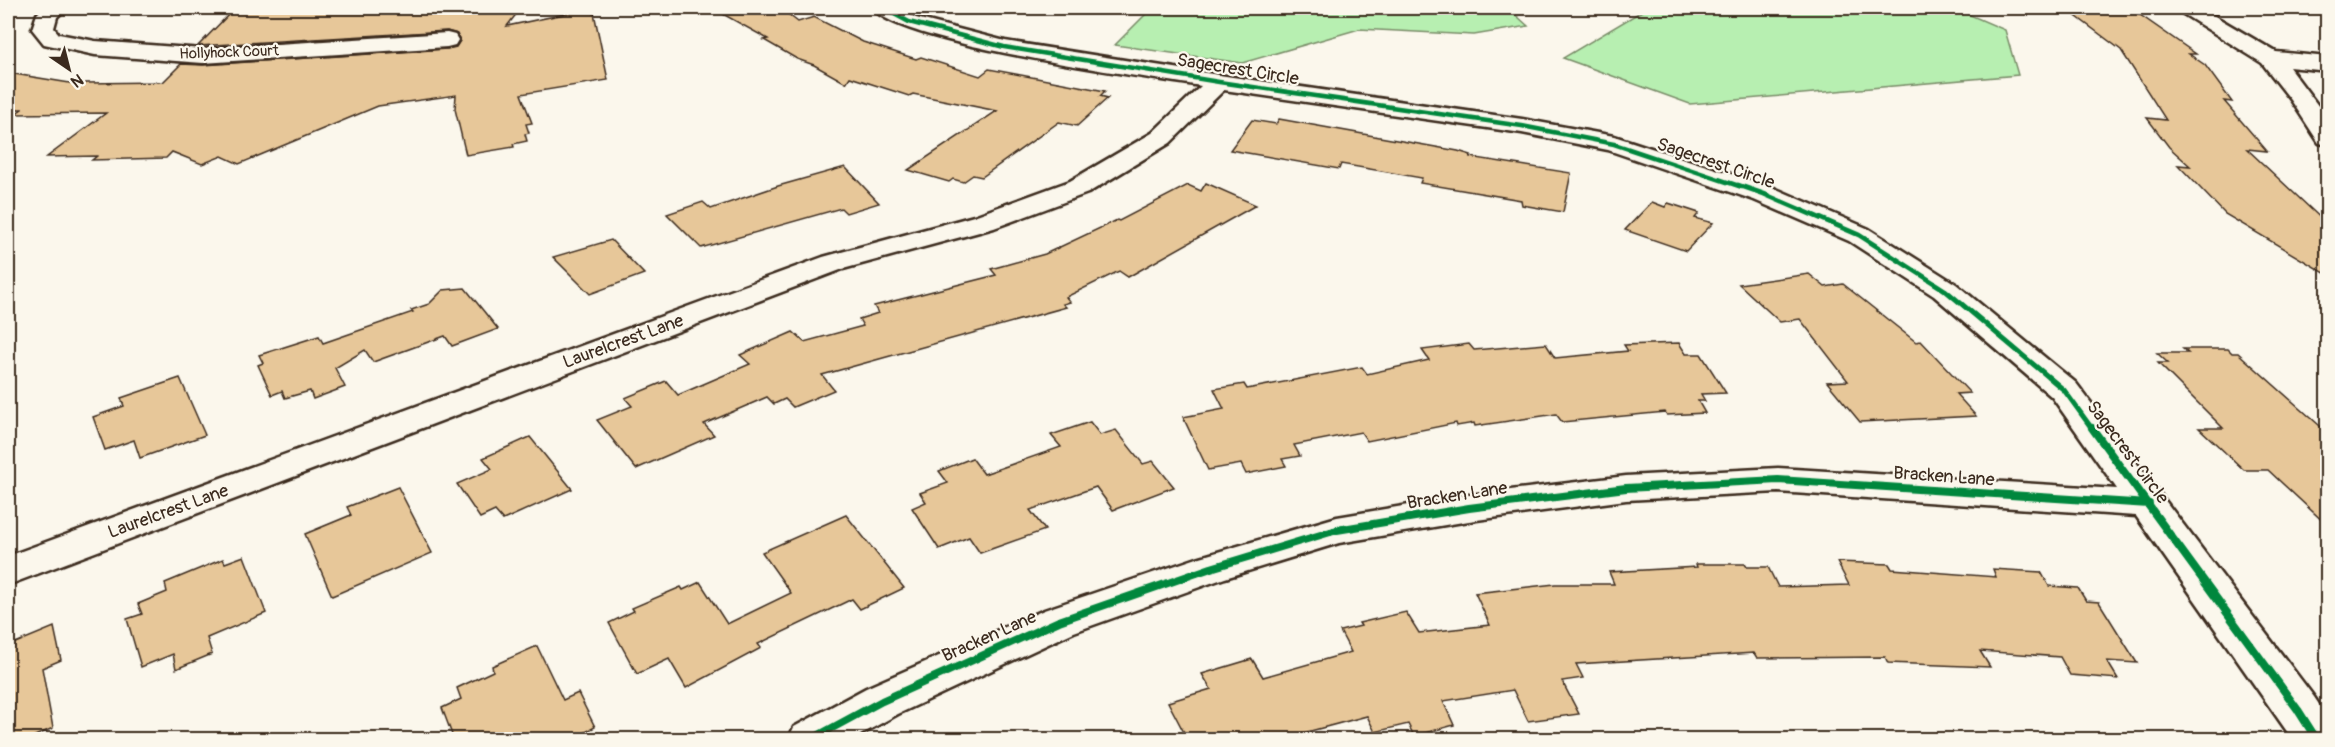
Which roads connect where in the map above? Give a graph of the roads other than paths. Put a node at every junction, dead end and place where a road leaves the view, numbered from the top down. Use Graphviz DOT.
graph roads {
  1 [pos="56,8"];
  2 [pos="883,8"];
  3 [pos="2187,8"];
  4 [pos="447,40"];
  5 [pos="2270,58"];
  6 [pos="2328,64"];
  7 [pos="1219,82"];
  8 [pos="2328,138"];
  9 [pos="2149,504"];
  10 [pos="8,571"];
  11 [pos="810,740"];
  12 [pos="2317,740"];
  1 -- 4 [label="street, Hollyhock Court"];
  2 -- 7 [label="street, Sagecrest Circle"];
  3 -- 5 [label="street"];
  5 -- 6 [label="street"];
  5 -- 8 [label="street"];
  7 -- 9 [label="street, Sagecrest Circle"];
  7 -- 10 [label="street, Laurelcrest Lane"];
  9 -- 11 [label="street, Bracken Lane"];
  9 -- 12 [label="street, Sagecrest Circle"];
}
